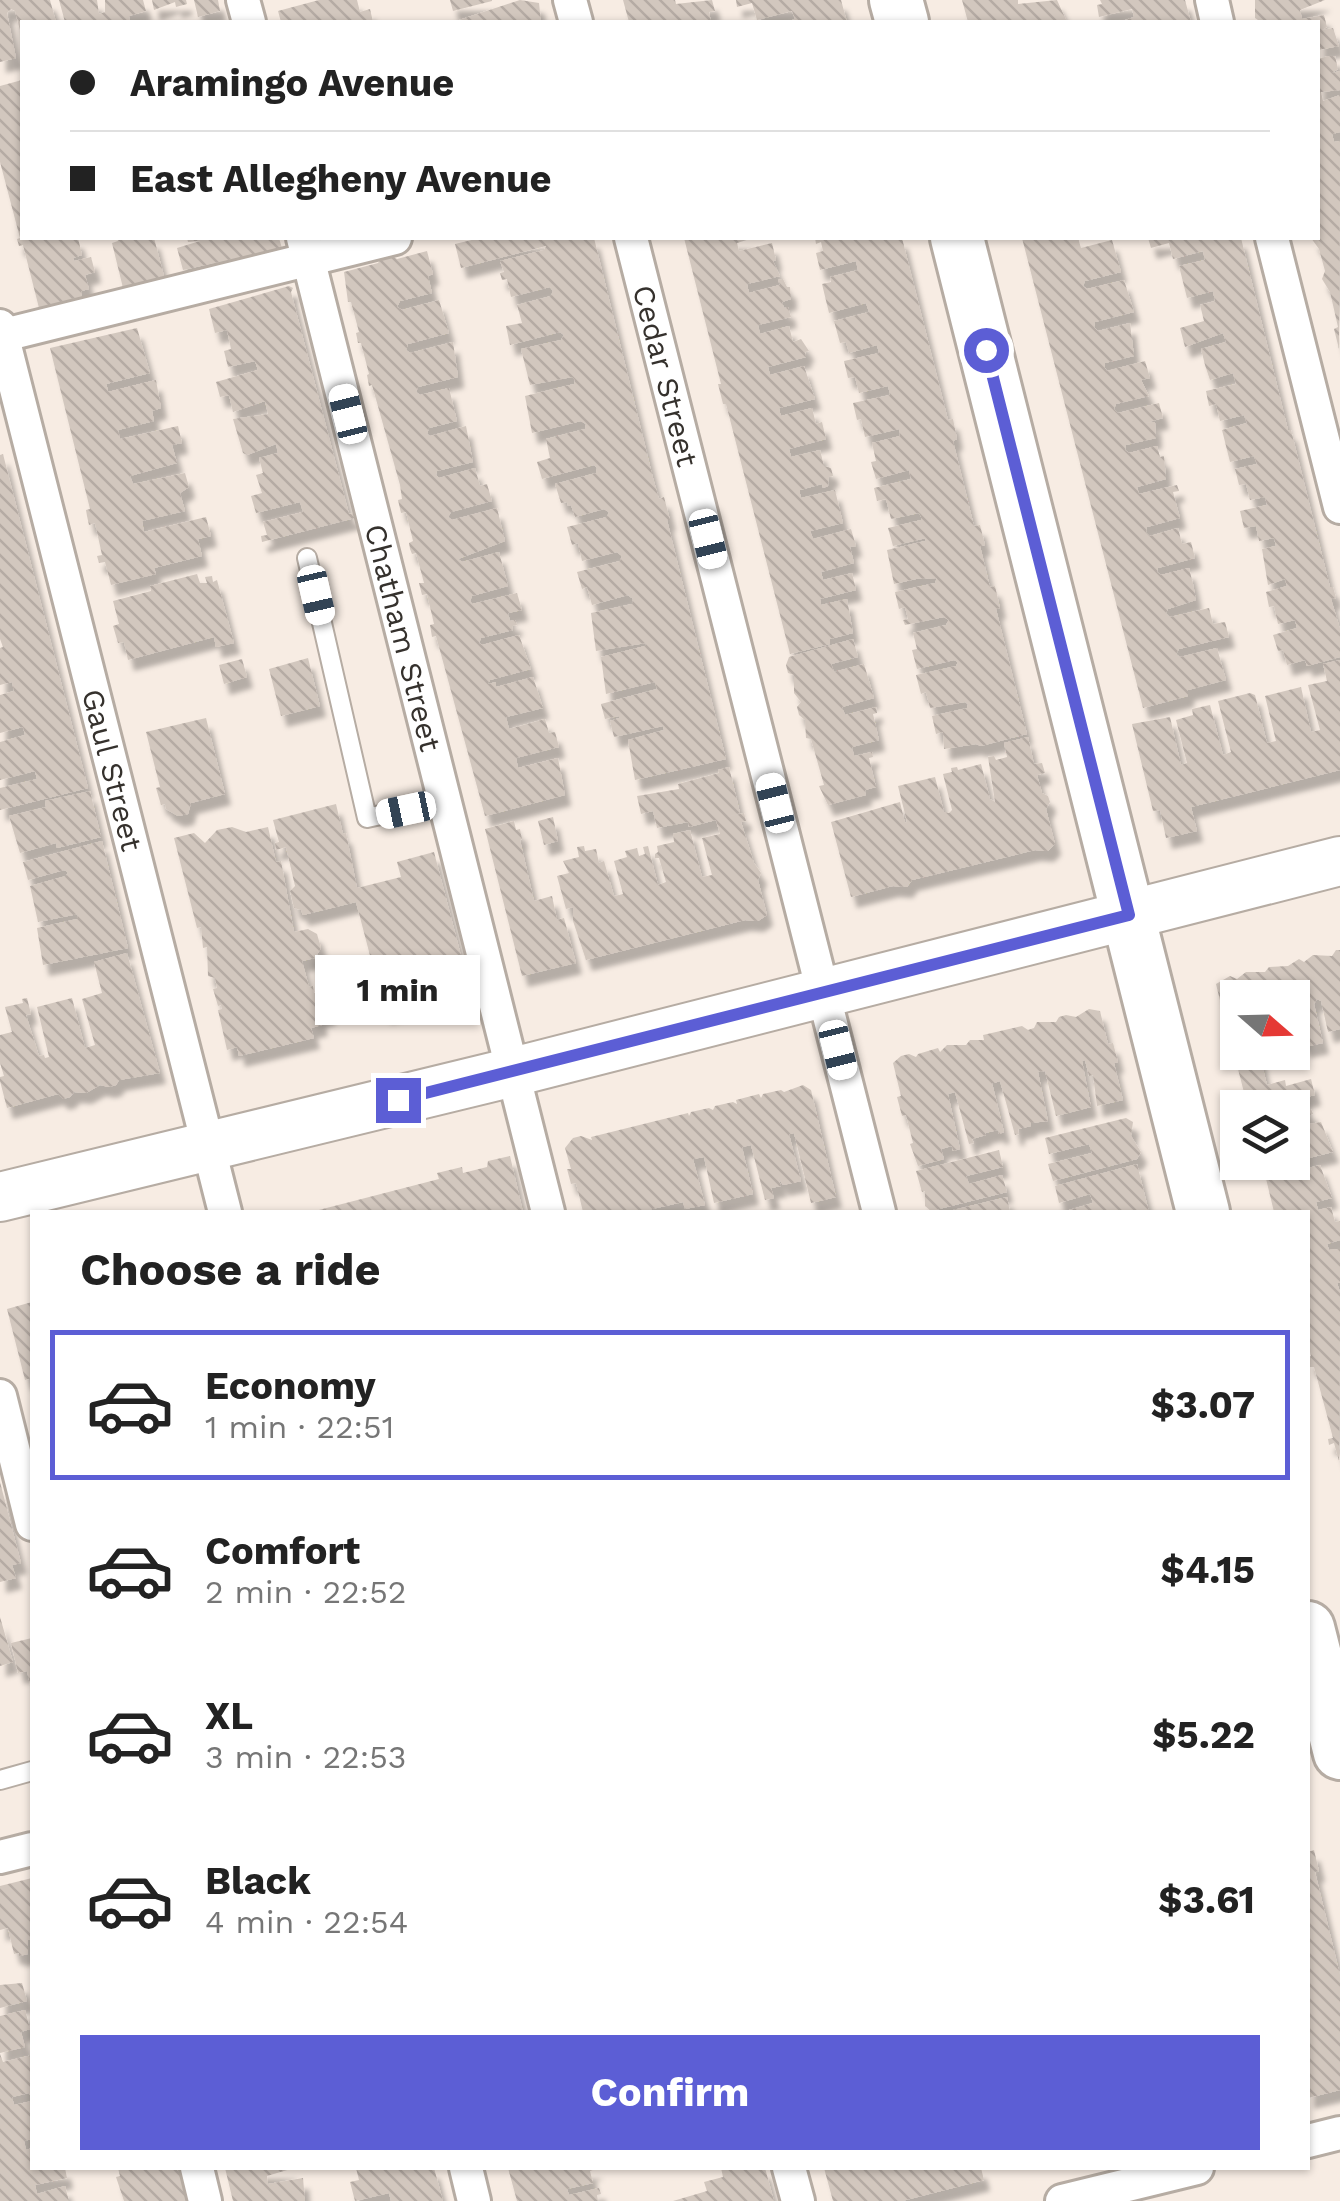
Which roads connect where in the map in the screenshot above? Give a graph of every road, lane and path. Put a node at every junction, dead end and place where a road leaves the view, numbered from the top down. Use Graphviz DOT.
graph roads {
  1 [pos="379,240"];
  2 [pos="632,240"];
  3 [pos="958,240"];
  4 [pos="1273,240"];
  5 [pos="306,249"];
  6 [pos="1,333"];
  7 [pos="1340,507"];
  8 [pos="307,558"];
  9 [pos="444,801"];
  10 [pos="1340,860"];
  11 [pos="1129,915"];
  12 [pos="823,991"];
  13 [pos="512,1072"];
  14 [pos="208,1146"];
  15 [pos="0,1197"];
  16 [pos="224,1210"];
  17 [pos="547,1210"];
  18 [pos="878,1210"];
  19 [pos="1203,1210"];
  20 [pos="0,1396"];
  21 [pos="30,1516"];
  22 [pos="1310,1633"];
  23 [pos="1330,1678"];
  24 [pos="1340,1753"];
  25 [pos="30,1772"];
  26 [pos="0,1780"];
  27 [pos="30,1850"];
  28 [pos="0,1857"];
  29 [pos="1340,2133"];
  30 [pos="1310,2140"];
  31 [pos="197,2170"];
  32 [pos="466,2170"];
  33 [pos="790,2170"];
  34 [pos="1180,2170"];
  35 [pos="1124,2176"];
  36 [pos="205,2201"];
  37 [pos="474,2201"];
  38 [pos="798,2201"];
  39 [pos="1062,2201"];
  1 -- 5 [label="street"];
  2 -- 12 [label="street, Cedar Street"];
  3 -- 11 [label="main road"];
  4 -- 7 [label="street"];
  5 -- 6 [label="street"];
  5 -- 9 [label="street, Chatham Street"];
  6 -- 14 [label="street, Gaul Street"];
  8 -- 9 [label="lane"];
  9 -- 13 [label="street, Chatham Street"];
  10 -- 11 [label="street"];
  11 -- 12 [label="street"];
  11 -- 19 [label="main road"];
  12 -- 13 [label="street"];
  12 -- 18 [label="street, Cedar Street"];
  13 -- 14 [label="street"];
  13 -- 17 [label="street, Chatham Street"];
  14 -- 15 [label="street"];
  14 -- 16 [label="street, Gaul Street"];
  20 -- 21 [label="street"];
  22 -- 23 [label="main road"];
  23 -- 24 [label="main road"];
  25 -- 26 [label="lane"];
  27 -- 28 [label="street"];
  29 -- 30 [label="street"];
  31 -- 36 [label="street"];
  32 -- 37 [label="street"];
  33 -- 38 [label="street"];
  34 -- 35 [label="street"];
  35 -- 39 [label="street"];
}
